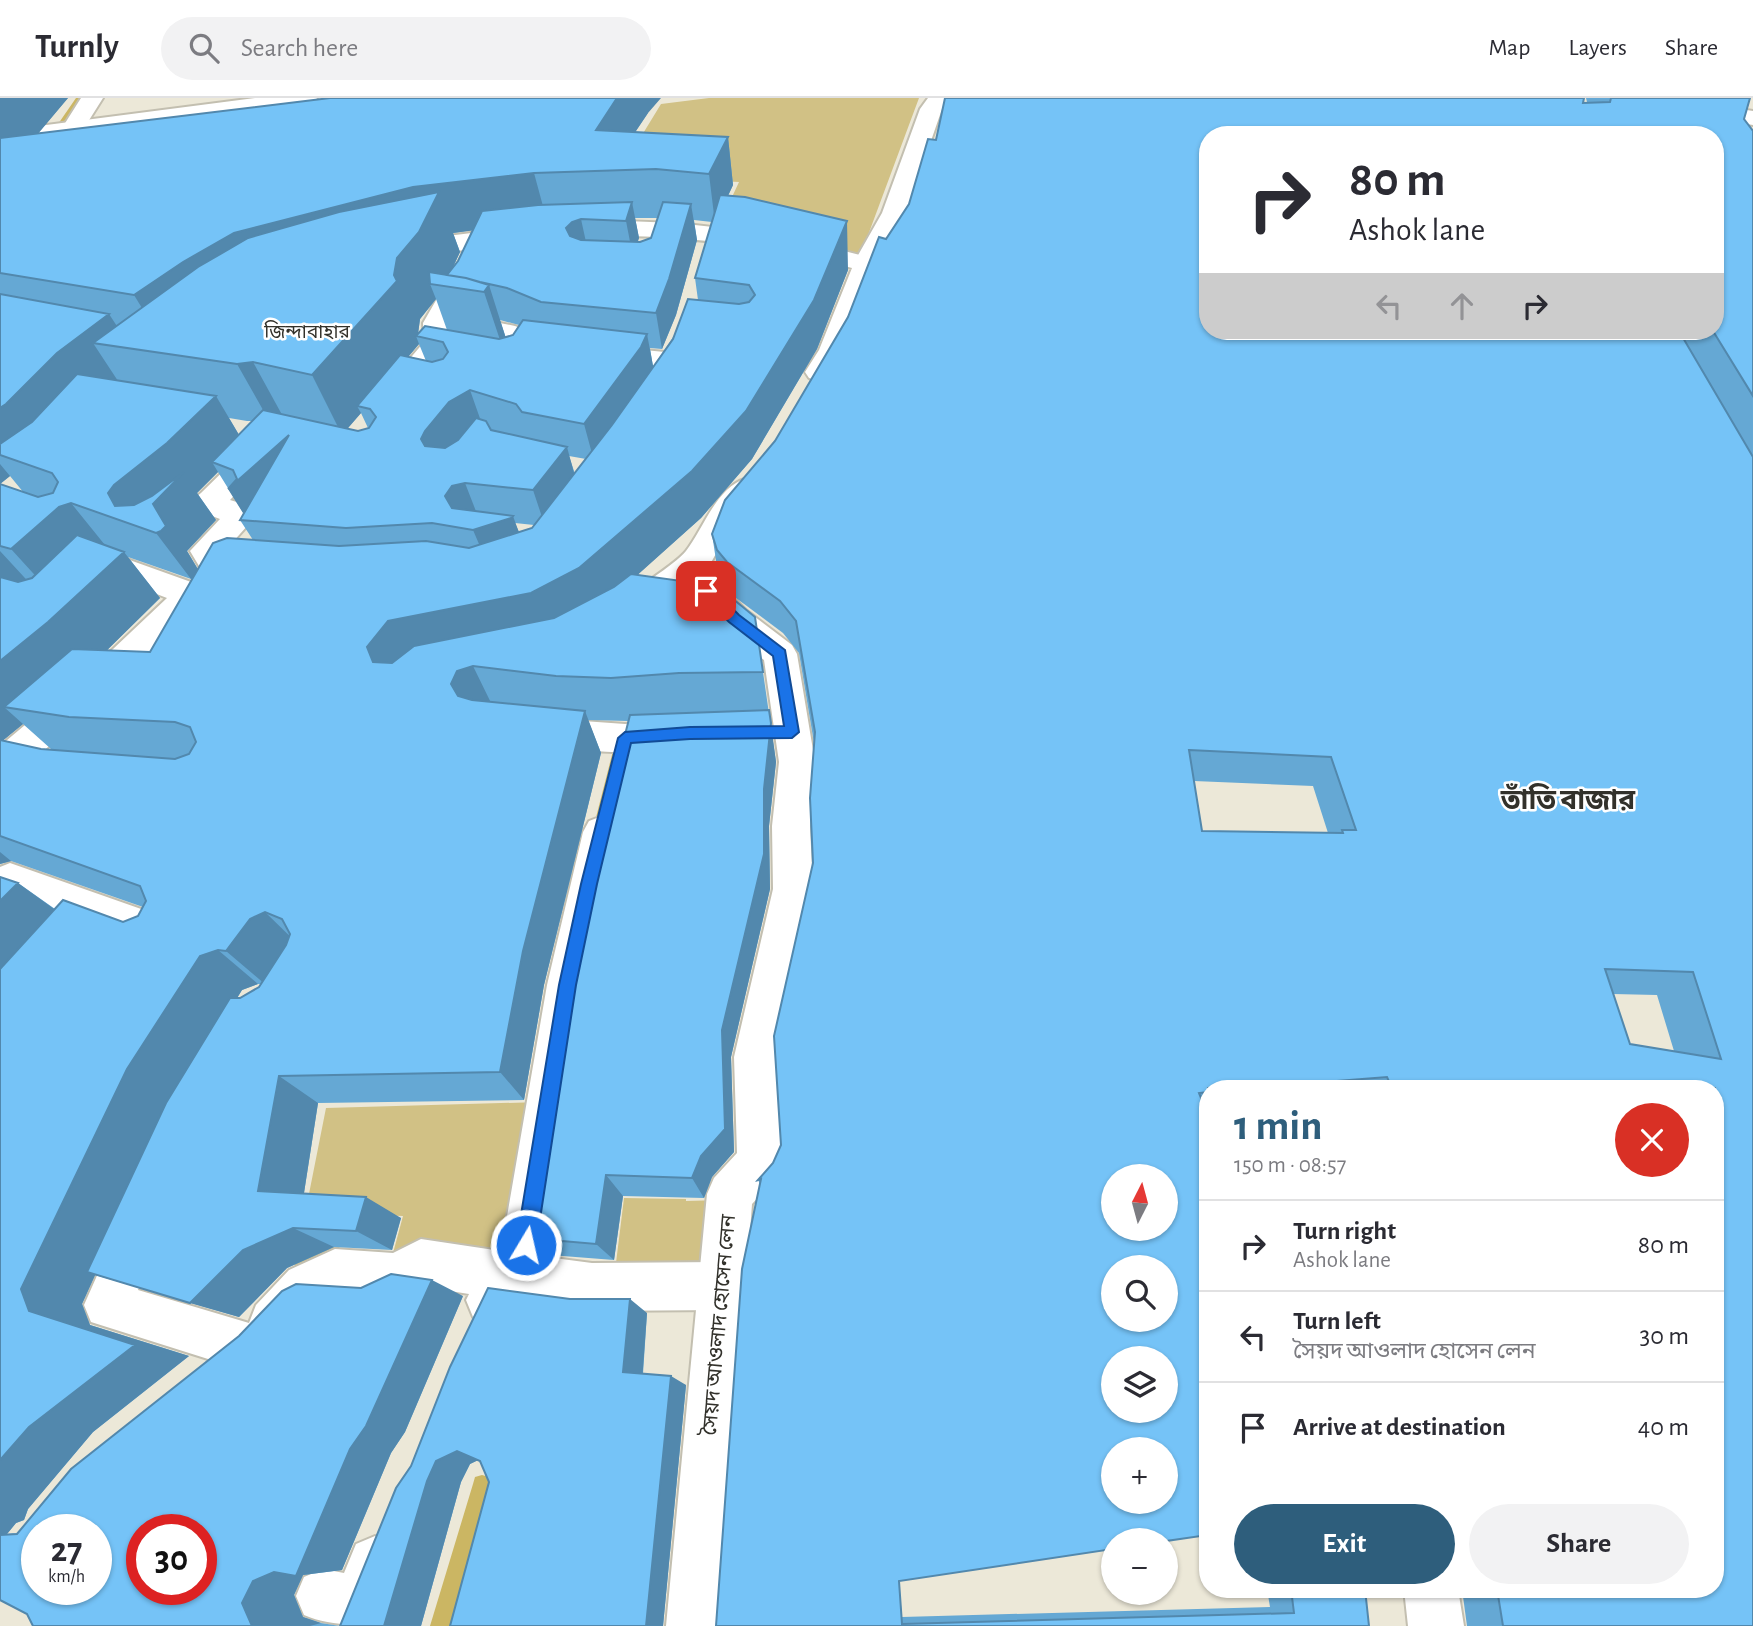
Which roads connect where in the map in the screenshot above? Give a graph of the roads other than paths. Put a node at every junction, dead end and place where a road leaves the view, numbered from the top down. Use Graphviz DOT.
graph roads {
  1 [pos="92,98"];
  2 [pos="939,98"];
  3 [pos="1632,98"];
  4 [pos="313,102"];
  5 [pos="1751,118"];
  6 [pos="0,138"];
  7 [pos="1741,140"];
  8 [pos="73,141"];
  9 [pos="0,149"];
  10 [pos="53,160"];
  11 [pos="714,232"];
  12 [pos="481,239"];
  13 [pos="380,258"];
  14 [pos="707,259"];
  15 [pos="866,264"];
  16 [pos="436,319"];
  17 [pos="528,341"];
  18 [pos="432,351"];
  19 [pos="460,357"];
  20 [pos="512,365"];
  21 [pos="660,392"];
  22 [pos="806,395"];
  23 [pos="372,423"];
  24 [pos="244,433"];
  25 [pos="765,467"];
  26 [pos="207,503"];
  27 [pos="162,542"];
  28 [pos="697,559"];
  29 [pos="256,570"];
  30 [pos="224,581"];
  31 [pos="189,596"];
  32 [pos="75,597"];
  33 [pos="604,627"];
  34 [pos="507,728"];
  35 [pos="715,733"];
  36 [pos="625,738"];
  37 [pos="19,763"];
  38 [pos="0,890"];
  39 [pos="167,936"];
  40 [pos="155,1199"];
  41 [pos="511,1276"];
  42 [pos="722,1286"];
  43 [pos="472,1338"];
  44 [pos="246,1346"];
  45 [pos="207,1379"];
  46 [pos="392,1520"];
  47 [pos="323,1596"];
  48 [pos="1432,1598"];
  49 [pos="694,1626"];
  50 [pos="1436,1626"];
  1 -- 8 [label="main road"];
  2 -- 15 [label="main road"];
  3 -- 5 [label="main road"];
  4 -- 8 [label="main road"];
  5 -- 7 [label="main road"];
  6 -- 8 [label="main road"];
  8 -- 9 [label="main road"];
  8 -- 10 [label="main road"];
  11 -- 12 [label="main road"];
  11 -- 14 [label="main road"];
  11 -- 15 [label="main road"];
  12 -- 13 [label="main road"];
  12 -- 16 [label="main road"];
  15 -- 22 [label="main road"];
  16 -- 17 [label="main road"];
  16 -- 18 [label="main road"];
  17 -- 20 [label="main road"];
  17 -- 21 [label="main road"];
  18 -- 19 [label="main road"];
  18 -- 23 [label="main road"];
  24 -- 26 [label="main road"];
  25 -- 28 [label="main road"];
  26 -- 27 [label="main road"];
  26 -- 30 [label="main road"];
  28 -- 33 [label="main road"];
  28 -- 42 [label="main road, সৈয়দ আওলাদ হোসেন লেন"];
  29 -- 30 [label="main road"];
  30 -- 31 [label="main road"];
  31 -- 32 [label="main road"];
  31 -- 37 [label="main road"];
  34 -- 36 [label="main road"];
  35 -- 36 [label="main road"];
  36 -- 41 [label="main road"];
  38 -- 39 [label="main road"];
  40 -- 44 [label="main road"];
  41 -- 42 [label="main road"];
  41 -- 43 [label="main road"];
  41 -- 44 [label="main road"];
  42 -- 49 [label="main road, সৈয়দ আওলাদ হোসেন লেন"];
  44 -- 45 [label="main road"];
  46 -- 47 [label="main road"];
  48 -- 50 [label="main road"];
}
